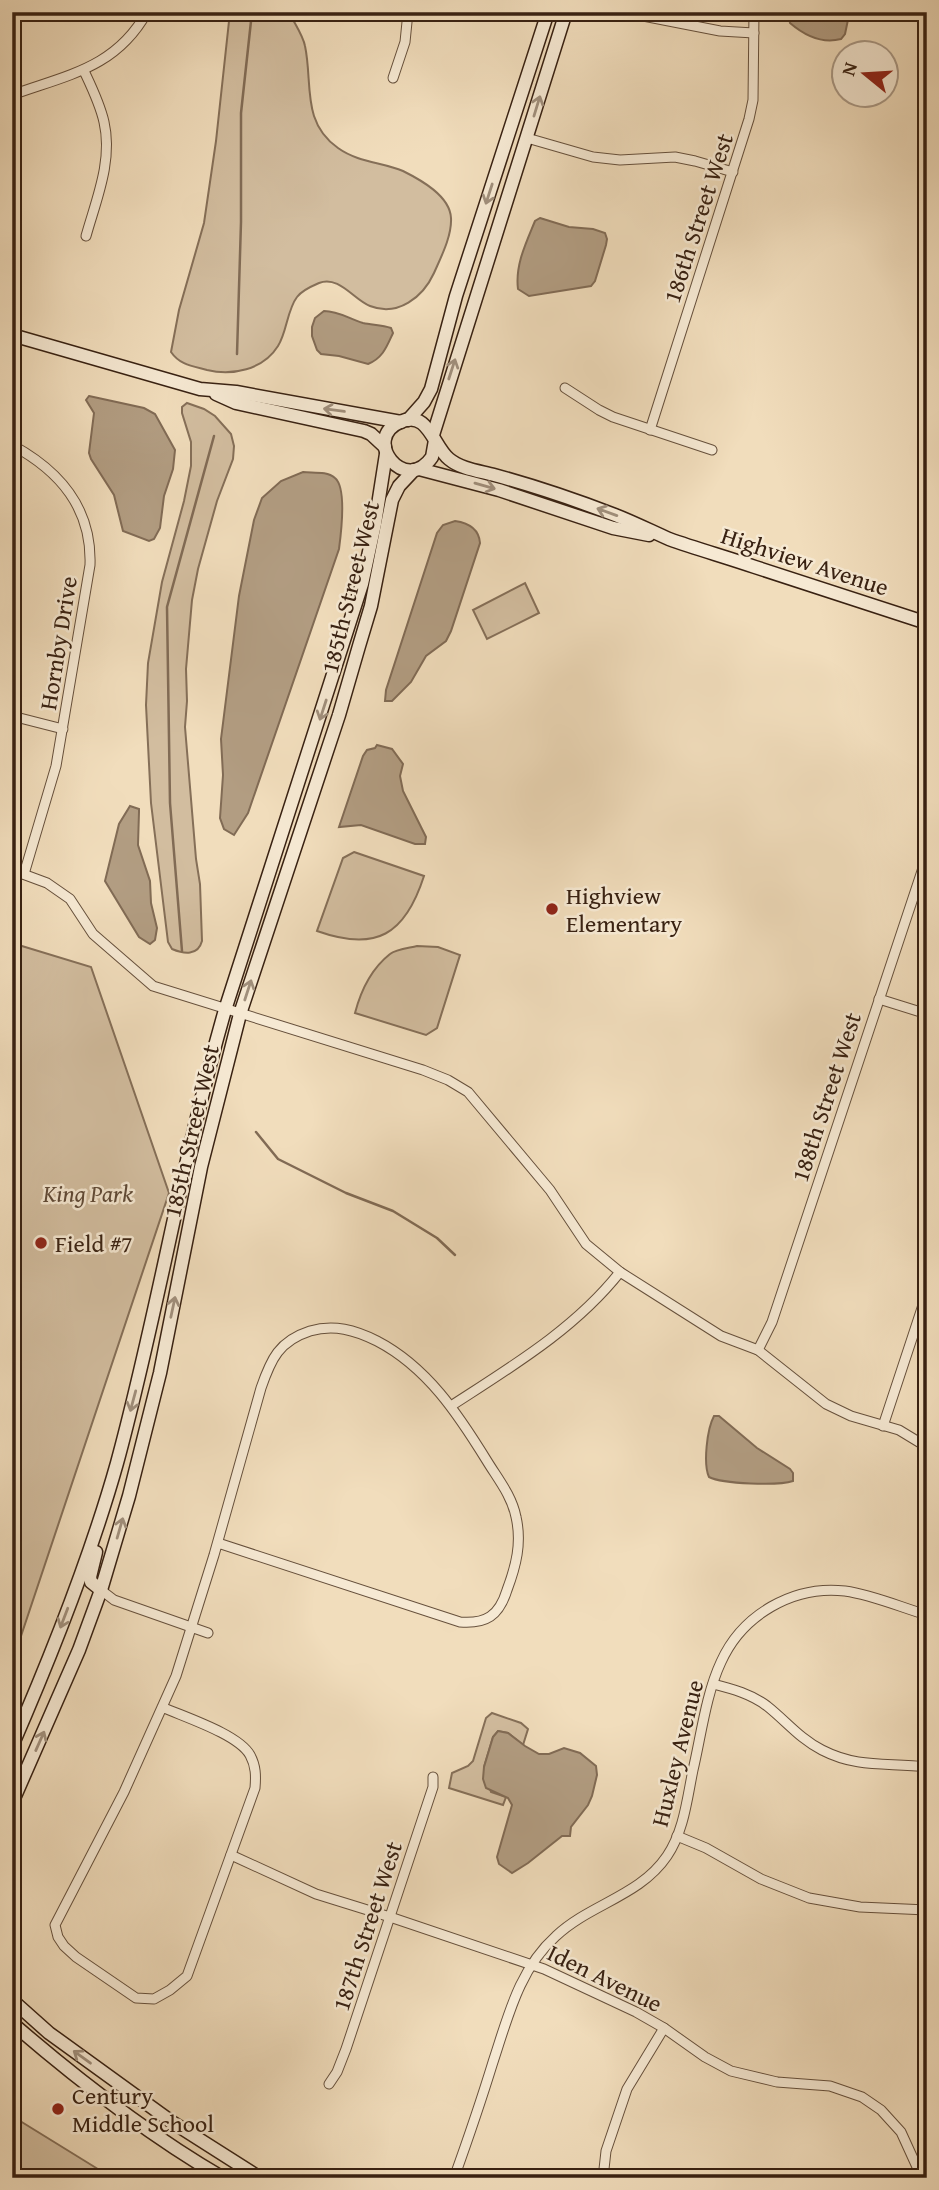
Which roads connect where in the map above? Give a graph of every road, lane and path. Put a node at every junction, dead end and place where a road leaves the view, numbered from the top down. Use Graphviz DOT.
graph roads {
  1 [pos="147,12"];
  2 [pos="408,12"];
  3 [pos="548,12"];
  4 [pos="566,12"];
  5 [pos="754,12"];
  6 [pos="633,14"];
  7 [pos="754,33"];
  8 [pos="84,71"];
  9 [pos="393,78"];
  10 [pos="13,94"];
  11 [pos="527,138"];
  12 [pos="733,172"];
  13 [pos="86,236"];
  14 [pos="12,335"];
  15 [pos="565,388"];
  16 [pos="210,391"];
  17 [pos="405,421"];
  18 [pos="650,430"];
  19 [pos="434,437"];
  20 [pos="12,445"];
  21 [pos="386,450"];
  22 [pos="712,450"];
  23 [pos="416,470"];
  24 [pos="670,539"];
  25 [pos="927,623"];
  26 [pos="12,716"];
  27 [pos="64,729"];
  28 [pos="927,856"];
  29 [pos="12,870"];
  30 [pos="24,874"];
  31 [pos="879,999"];
  32 [pos="225,1010"];
  33 [pos="240,1014"];
  34 [pos="927,1014"];
  35 [pos="620,1272"];
  36 [pos="927,1293"];
  37 [pos="758,1350"];
  38 [pos="450,1406"];
  39 [pos="883,1426"];
  40 [pos="927,1447"];
  41 [pos="104,1506"];
  42 [pos="218,1543"];
  43 [pos="101,1590"];
  44 [pos="927,1615"];
  45 [pos="192,1627"];
  46 [pos="208,1633"];
  47 [pos="713,1684"];
  48 [pos="162,1707"];
  49 [pos="12,1746"];
  50 [pos="927,1768"];
  51 [pos="433,1777"];
  52 [pos="12,1803"];
  53 [pos="677,1836"];
  54 [pos="231,1855"];
  55 [pos="927,1910"];
  56 [pos="390,1917"];
  57 [pos="532,1964"];
  58 [pos="12,2000"];
  59 [pos="12,2023"];
  60 [pos="664,2028"];
  61 [pos="329,2084"];
  62 [pos="222,2178"];
  63 [pos="260,2178"];
  64 [pos="454,2178"];
  65 [pos="603,2178"];
  66 [pos="922,2178"];
  1 -- 8 [label="street"];
  2 -- 9 [label="street"];
  3 -- 17 [label="street, one-way"];
  11 -- 4 [label="street, one-way"];
  5 -- 7 [label="street, 186th Street West"];
  6 -- 7 [label="street"];
  7 -- 12 [label="street, 186th Street West"];
  8 -- 10 [label="street"];
  8 -- 13 [label="street"];
  11 -- 12 [label="street"];
  19 -- 11 [label="street, one-way"];
  12 -- 18 [label="street, 186th Street West"];
  14 -- 16 [label="street, Highview Avenue"];
  15 -- 18 [label="street"];
  17 -- 16 [label="street, Highview Avenue, one-way"];
  16 -- 21 [label="street, Highview Avenue"];
  17 -- 19 [label="street, Highview Avenue"];
  17 -- 21 [label="street"];
  18 -- 22 [label="street"];
  19 -- 23 [label="street"];
  24 -- 19 [label="street, Highview Avenue, one-way"];
  20 -- 27 [label="street, Hornby Drive"];
  21 -- 23 [label="street, Highview Avenue"];
  21 -- 32 [label="street, 185th Street West, one-way"];
  23 -- 24 [label="street, Highview Avenue, one-way"];
  33 -- 23 [label="street, 185th Street West, one-way"];
  24 -- 25 [label="street, Highview Avenue"];
  26 -- 27 [label="street"];
  27 -- 30 [label="street, Hornby Drive"];
  28 -- 31 [label="street, 188th Street West"];
  29 -- 30 [label="street"];
  30 -- 32 [label="street"];
  31 -- 34 [label="street"];
  31 -- 37 [label="street, 188th Street West"];
  32 -- 33 [label="street"];
  32 -- 41 [label="street, 185th Street West, one-way"];
  33 -- 35 [label="street"];
  43 -- 33 [label="street, 185th Street West, one-way"];
  35 -- 37 [label="street"];
  35 -- 38 [label="street"];
  36 -- 39 [label="street"];
  37 -- 39 [label="street"];
  38 -- 42 [label="street"];
  38 -- 42 [label="street"];
  39 -- 40 [label="street"];
  41 -- 43 [label="street"];
  41 -- 49 [label="street, 185th Street West, one-way"];
  42 -- 45 [label="street"];
  43 -- 45 [label="street"];
  52 -- 43 [label="street, 185th Street West, one-way"];
  44 -- 47 [label="street, Huxley Avenue"];
  45 -- 46 [label="street"];
  45 -- 48 [label="street"];
  47 -- 50 [label="street"];
  47 -- 53 [label="street, Huxley Avenue"];
  48 -- 54 [label="street"];
  48 -- 54 [label="street"];
  51 -- 56 [label="street, 187th Street West"];
  53 -- 55 [label="street"];
  53 -- 57 [label="street, Huxley Avenue"];
  54 -- 56 [label="street, Iden Avenue"];
  56 -- 57 [label="street, Iden Avenue"];
  56 -- 61 [label="street, 187th Street West"];
  57 -- 60 [label="street, Iden Avenue"];
  57 -- 64 [label="street, Huxley Avenue"];
  63 -- 58 [label="street, one-way"];
  59 -- 62 [label="street"];
  60 -- 65 [label="street"];
  60 -- 66 [label="street, Iden Avenue"];
}
